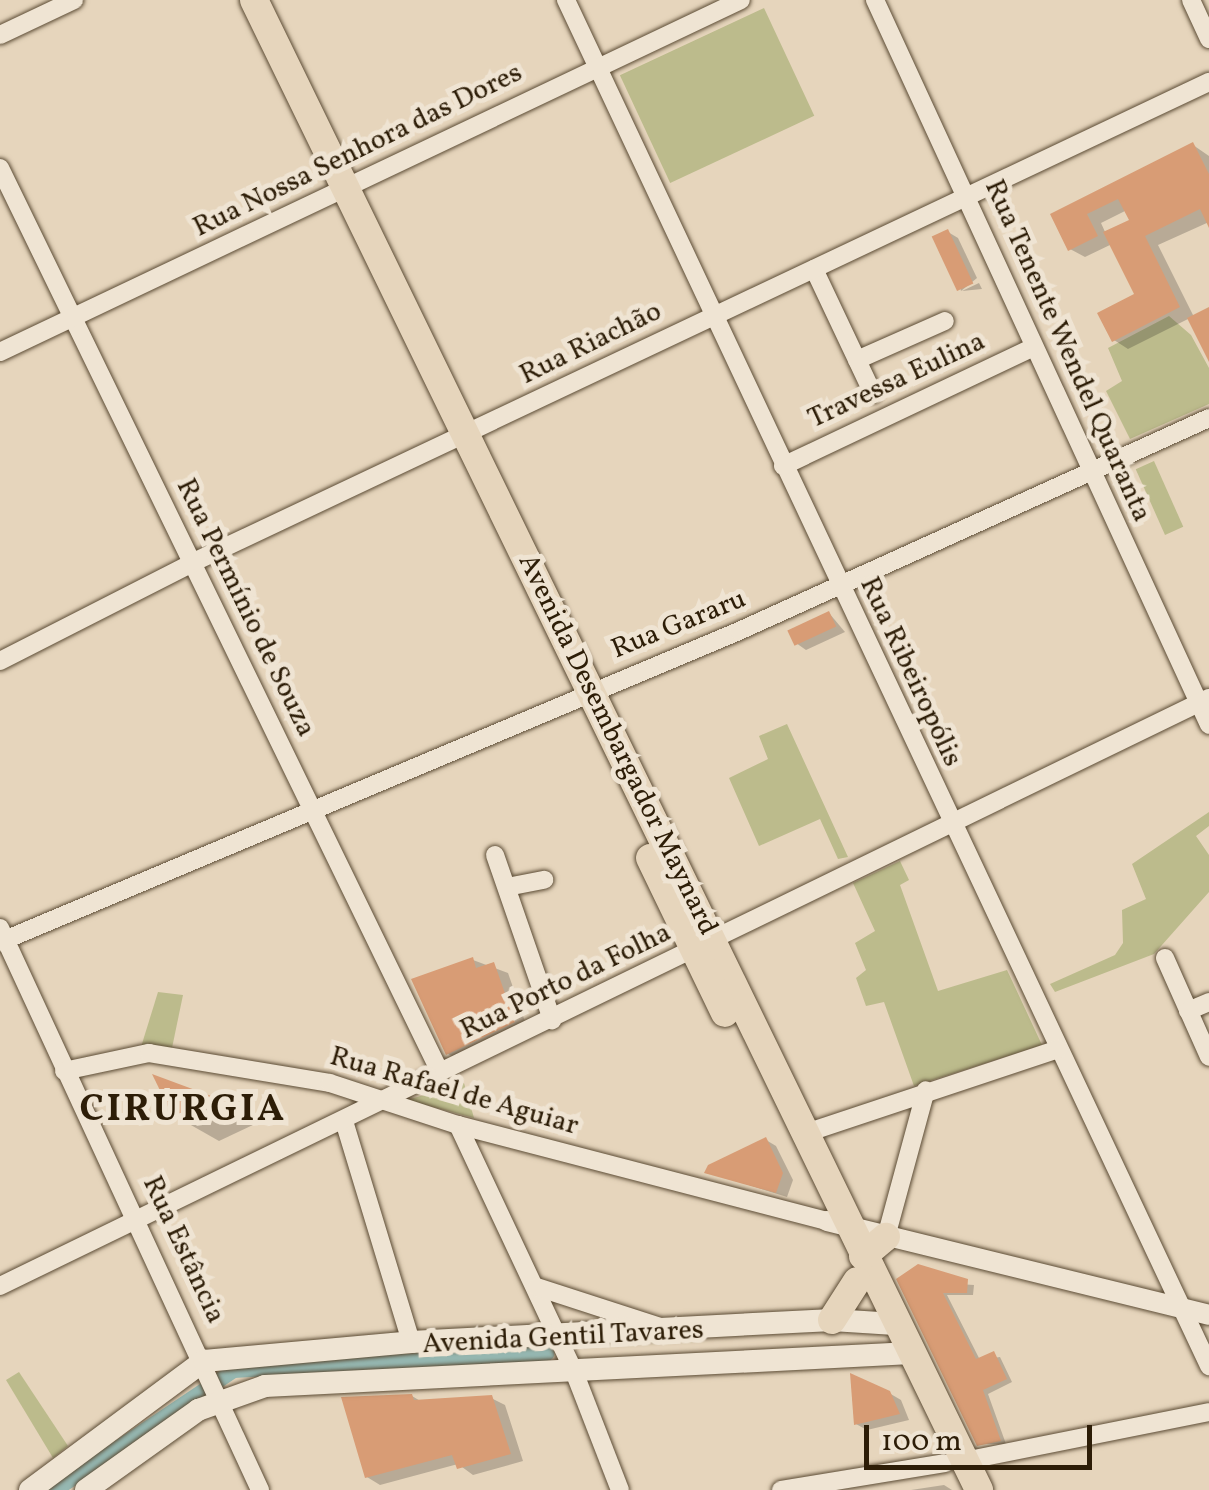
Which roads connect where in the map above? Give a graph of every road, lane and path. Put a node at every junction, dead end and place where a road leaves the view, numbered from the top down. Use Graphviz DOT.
graph roads {
  1 [pos="71,0"];
  2 [pos="238,0"];
  3 [pos="254,0"];
  4 [pos="566,0"];
  5 [pos="741,0"];
  6 [pos="876,0"];
  7 [pos="1191,0"];
  8 [pos="0,36"];
  9 [pos="1209,39"];
  10 [pos="597,65"];
  11 [pos="1209,82"];
  12 [pos="0,168"];
  13 [pos="339,192"];
  14 [pos="966,194"];
  15 [pos="814,269"];
  16 [pos="716,314"];
  17 [pos="72,319"];
  18 [pos="945,321"];
  19 [pos="1034,347"];
  20 [pos="0,352"];
  21 [pos="857,360"];
  22 [pos="873,394"];
  23 [pos="1209,418"];
  24 [pos="460,438"];
  25 [pos="783,466"];
  26 [pos="1090,472"];
  27 [pos="196,561"];
  28 [pos="839,587"];
  29 [pos="0,660"];
  30 [pos="583,695"];
  31 [pos="1204,700"];
  32 [pos="1209,725"];
  33 [pos="310,810"];
  34 [pos="951,821"];
  35 [pos="494,856"];
  36 [pos="544,880"];
  37 [pos="506,886"];
  38 [pos="2,937"];
  39 [pos="703,947"];
  40 [pos="1165,958"];
  41 [pos="1209,1002"];
  42 [pos="1188,1011"];
  43 [pos="552,1020"];
  44 [pos="1058,1049"];
  45 [pos="1209,1056"];
  46 [pos="64,1071"];
  47 [pos="440,1072"];
  48 [pos="926,1090"];
  49 [pos="384,1100"];
  50 [pos="344,1121"];
  51 [pos="458,1125"];
  52 [pos="803,1134"];
  53 [pos="139,1219"];
  54 [pos="838,1224"];
  55 [pos="886,1237"];
  56 [pos="860,1268"];
  57 [pos="0,1286"];
  58 [pos="537,1287"];
  59 [pos="1181,1308"];
  60 [pos="1209,1316"];
  61 [pos="832,1320"];
  62 [pos="886,1323"];
  63 [pos="666,1328"];
  64 [pos="560,1341"];
  65 [pos="411,1342"];
  66 [pos="902,1354"];
  67 [pos="205,1363"];
  68 [pos="1209,1366"];
  69 [pos="572,1367"];
  70 [pos="220,1395"];
  71 [pos="1209,1412"];
  72 [pos="954,1462"];
  73 [pos="30,1490"];
  74 [pos="86,1490"];
  75 [pos="260,1490"];
  76 [pos="620,1490"];
  77 [pos="780,1490"];
  78 [pos="958,1490"];
  79 [pos="979,1490"];
  1 -- 8 [label="street"];
  2 -- 13 [label="main road, Avenida Desembargador Maynard"];
  3 -- 13 [label="main road, Avenida Desembargador Maynard"];
  4 -- 10 [label="street, Rua Ribeiropólis"];
  5 -- 10 [label="street, Rua Nossa Senhora das Dores"];
  6 -- 14 [label="street, Rua Tenente Wendel Quaranta"];
  7 -- 9 [label="street"];
  10 -- 13 [label="street, Rua Nossa Senhora das Dores"];
  10 -- 16 [label="street, Rua Ribeiropólis"];
  11 -- 14 [label="street, Rua Riachão"];
  12 -- 17 [label="street, Rua Permínio de Souza"];
  13 -- 17 [label="street, Rua Nossa Senhora das Dores"];
  13 -- 24 [label="main road, Avenida Desembargador Maynard"];
  14 -- 15 [label="street, Rua Riachão"];
  14 -- 19 [label="street, Rua Tenente Wendel Quaranta"];
  15 -- 16 [label="street, Rua Riachão"];
  15 -- 21 [label="street"];
  16 -- 24 [label="street, Rua Riachão"];
  16 -- 25 [label="street, Rua Ribeiropólis"];
  17 -- 20 [label="street, Rua Nossa Senhora das Dores"];
  17 -- 27 [label="street, Rua Permínio de Souza"];
  18 -- 21 [label="street"];
  19 -- 25 [label="street, Travessa Eulina"];
  19 -- 26 [label="street, Rua Tenente Wendel Quaranta"];
  21 -- 22 [label="street"];
  23 -- 26 [label="street, Rua Gararu"];
  24 -- 27 [label="street, Rua Riachão"];
  24 -- 30 [label="main road, Avenida Desembargador Maynard"];
  25 -- 28 [label="street, Rua Ribeiropólis"];
  26 -- 28 [label="street, Rua Gararu"];
  26 -- 31 [label="street, Rua Tenente Wendel Quaranta"];
  27 -- 29 [label="street, Rua Riachão"];
  27 -- 33 [label="street, Rua Permínio de Souza"];
  28 -- 30 [label="street, Rua Gararu"];
  28 -- 34 [label="street, Rua Ribeiropólis"];
  30 -- 33 [label="street, Rua Gararu"];
  30 -- 39 [label="main road, Avenida Desembargador Maynard"];
  31 -- 32 [label="street, Rua Tenente Wendel Quaranta"];
  31 -- 34 [label="street, Rua Porto da Folha"];
  33 -- 38 [label="street, Rua Gararu"];
  33 -- 47 [label="street, Rua Permínio de Souza"];
  34 -- 39 [label="street, Rua Porto da Folha"];
  34 -- 44 [label="street, Rua Ribeiropólis"];
  35 -- 37 [label="street"];
  36 -- 37 [label="street"];
  37 -- 43 [label="street"];
  38 -- 46 [label="street, Rua Estância"];
  39 -- 43 [label="street, Rua Porto da Folha"];
  39 -- 52 [label="main road, Avenida Desembargador Maynard"];
  39 -- 54 [label="main road, Avenida Desembargador Maynard"];
  40 -- 42 [label="street"];
  41 -- 42 [label="street"];
  42 -- 45 [label="street"];
  43 -- 47 [label="street, Rua Porto da Folha"];
  44 -- 48 [label="street"];
  44 -- 59 [label="street, Rua Ribeiropólis"];
  46 -- 49 [label="street, Rua Rafael de Aguiar"];
  46 -- 53 [label="street, Rua Estância"];
  47 -- 49 [label="street, Rua Porto da Folha"];
  48 -- 52 [label="street"];
  48 -- 55 [label="street"];
  49 -- 50 [label="street, Rua Porto da Folha"];
  49 -- 51 [label="street, Rua Rafael de Aguiar"];
  50 -- 53 [label="street, Rua Porto da Folha"];
  50 -- 65 [label="street"];
  51 -- 54 [label="street, Rua Rafael de Aguiar"];
  51 -- 58 [label="street"];
  52 -- 54 [label="main road, Avenida Desembargador Maynard"];
  53 -- 57 [label="street, Rua Porto da Folha"];
  53 -- 67 [label="street, Rua Estância"];
  54 -- 55 [label="street"];
  54 -- 56 [label="main road, Avenida Desembargador Maynard"];
  55 -- 56 [label="main road"];
  55 -- 59 [label="street"];
  56 -- 61 [label="main road"];
  56 -- 62 [label="main road, Avenida Desembargador Maynard"];
  58 -- 63 [label="street, Avenida Gentil Tavares"];
  58 -- 64 [label="street"];
  59 -- 60 [label="street"];
  59 -- 68 [label="street, Rua Ribeiropólis"];
  61 -- 62 [label="main road, Avenida Gentil Tavares"];
  61 -- 63 [label="main road, Avenida Gentil Tavares"];
  62 -- 66 [label="main road, Avenida Desembargador Maynard"];
  63 -- 64 [label="main road, Avenida Gentil Tavares"];
  64 -- 65 [label="main road, Avenida Gentil Tavares"];
  64 -- 69 [label="street"];
  65 -- 67 [label="main road, Avenida Gentil Tavares"];
  66 -- 69 [label="main road, Avenida Gentil Tavares"];
  66 -- 72 [label="main road, Avenida Desembargador Maynard"];
  67 -- 70 [label="street, Rua Estância"];
  67 -- 73 [label="main road"];
  69 -- 70 [label="main road, Avenida Gentil Tavares"];
  69 -- 76 [label="street"];
  70 -- 74 [label="main road"];
  70 -- 75 [label="street, Rua Estância"];
  71 -- 72 [label="street"];
  72 -- 77 [label="street"];
  72 -- 78 [label="main road, Avenida Desembargador Maynard"];
  72 -- 79 [label="main road, Avenida Desembargador Maynard"];
}
